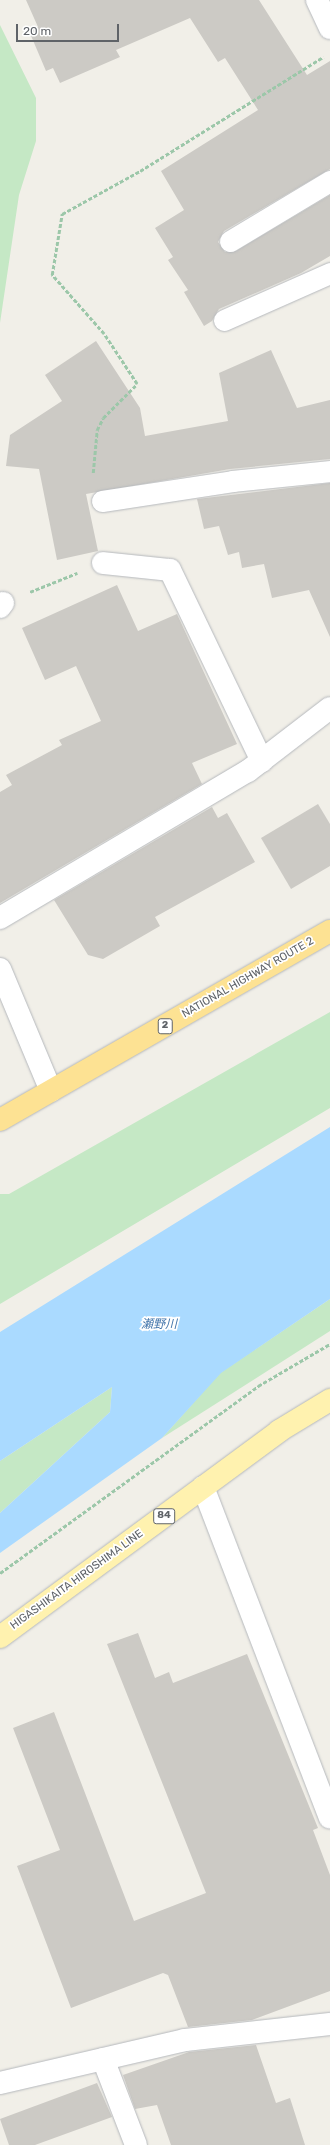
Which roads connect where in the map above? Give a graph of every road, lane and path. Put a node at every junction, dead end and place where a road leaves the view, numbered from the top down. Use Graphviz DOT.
graph roads {
  1 [pos="317,0"];
  2 [pos="330,28"];
  3 [pos="330,53"];
  4 [pos="330,181"];
  5 [pos="230,241"];
  6 [pos="330,273"];
  7 [pos="224,320"];
  8 [pos="330,471"];
  9 [pos="102,501"];
  10 [pos="103,563"];
  11 [pos="2,605"];
  12 [pos="330,708"];
  13 [pos="262,760"];
  14 [pos="0,918"];
  15 [pos="330,931"];
  16 [pos="0,969"];
  17 [pos="51,1092"];
  18 [pos="0,1120"];
  19 [pos="330,1344"];
  20 [pos="330,1400"];
  21 [pos="203,1487"];
  22 [pos="0,1573"];
  23 [pos="0,1637"];
  24 [pos="330,1817"];
  25 [pos="330,2024"];
  26 [pos="103,2059"];
  27 [pos="0,2083"];
  28 [pos="136,2145"];
  1 -- 2 [label="street"];
  3 -- 9 [label="path"];
  4 -- 5 [label="lane"];
  6 -- 7 [label="lane"];
  8 -- 9 [label="lane"];
  10 -- 11 [label="path"];
  10 -- 13 [label="street"];
  12 -- 13 [label="street"];
  13 -- 14 [label="street"];
  15 -- 17 [label="highway, NATIONAL HIGHWAY ROUTE 2 / 2"];
  16 -- 17 [label="street"];
  17 -- 18 [label="highway, NATIONAL HIGHWAY ROUTE 2 / 2"];
  19 -- 22 [label="path"];
  20 -- 21 [label="main road, HIGASHIKAITA HIROSHIMA LINE / 84"];
  21 -- 23 [label="main road, HIGASHIKAITA HIROSHIMA LINE / 84"];
  21 -- 24 [label="street"];
  25 -- 26 [label="street"];
  26 -- 27 [label="street"];
  26 -- 28 [label="street"];
}
